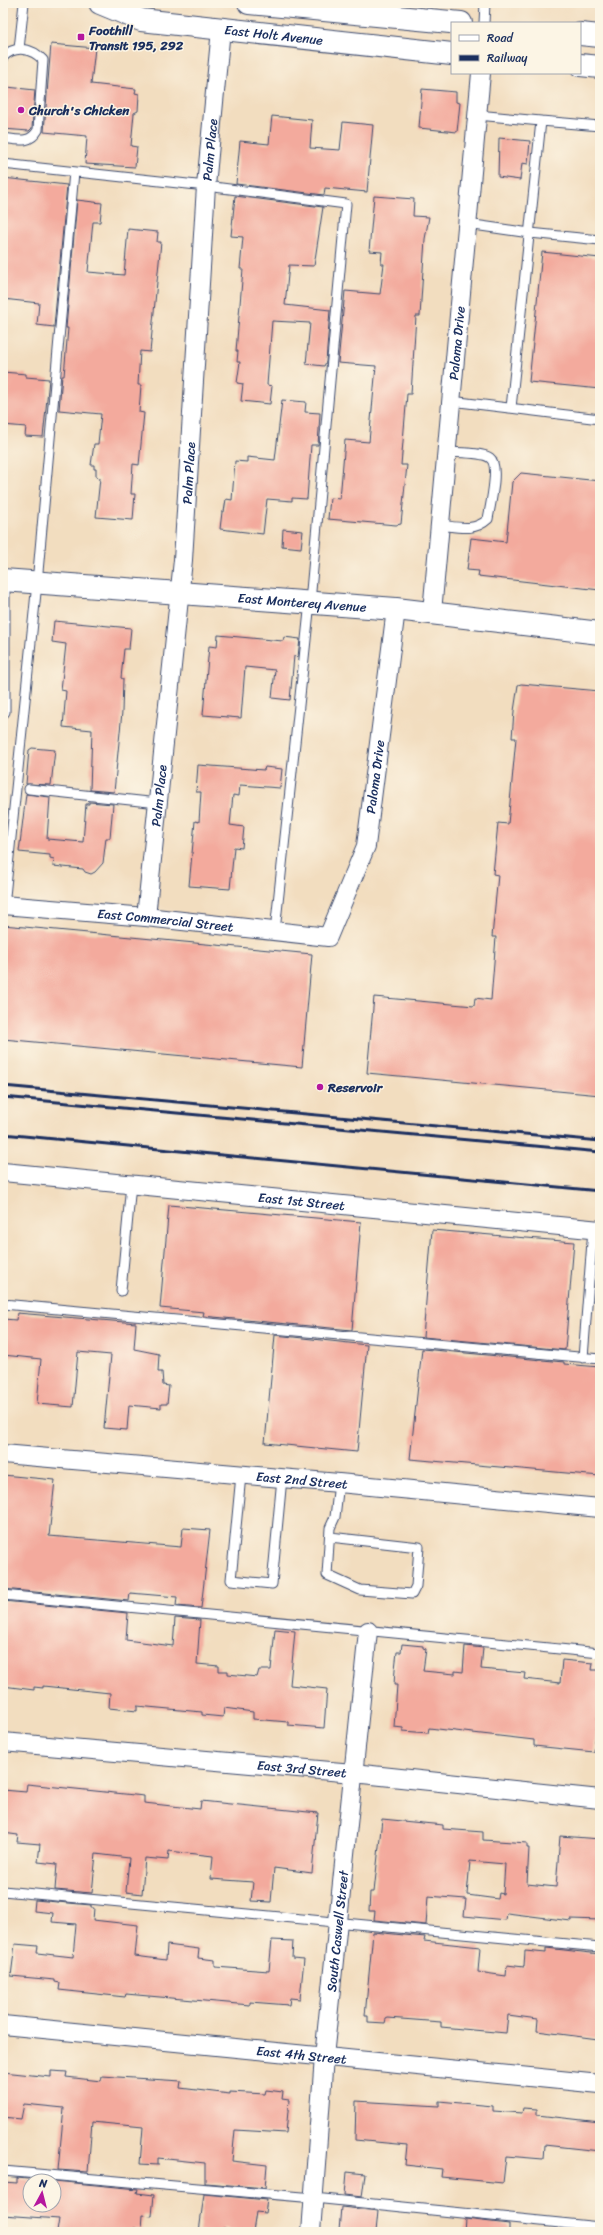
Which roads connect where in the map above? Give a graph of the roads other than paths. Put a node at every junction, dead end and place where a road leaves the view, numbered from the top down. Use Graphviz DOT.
graph roads {
  1 [pos="24,3"];
  2 [pos="100,3"];
  3 [pos="249,3"];
  4 [pos="485,3"];
  5 [pos="344,7"];
  6 [pos="455,22"];
  7 [pos="484,22"];
  8 [pos="221,29"];
  9 [pos="581,34"];
  10 [pos="600,36"];
  11 [pos="19,48"];
  12 [pos="451,54"];
  13 [pos="3,56"];
  14 [pos="581,65"];
  15 [pos="600,67"];
  16 [pos="481,74"];
  17 [pos="477,115"];
  18 [pos="542,121"];
  19 [pos="600,126"];
  20 [pos="3,138"];
  21 [pos="3,164"];
  22 [pos="74,172"];
  23 [pos="206,186"];
  24 [pos="467,224"];
  25 [pos="530,233"];
  26 [pos="600,240"];
  27 [pos="451,401"];
  28 [pos="511,408"];
  29 [pos="600,419"];
  30 [pos="446,452"];
  31 [pos="440,525"];
  32 [pos="4,580"];
  33 [pos="37,583"];
  34 [pos="180,592"];
  35 [pos="310,602"];
  36 [pos="396,609"];
  37 [pos="432,612"];
  38 [pos="600,633"];
  39 [pos="4,634"];
  40 [pos="3,714"];
  41 [pos="29,789"];
  42 [pos="158,803"];
  43 [pos="4,906"];
  44 [pos="146,917"];
  45 [pos="276,932"];
  46 [pos="328,937"];
  47 [pos="3,1172"];
  48 [pos="131,1184"];
  49 [pos="597,1230"];
  50 [pos="121,1291"];
  51 [pos="3,1304"];
  52 [pos="582,1358"];
  53 [pos="600,1359"];
  54 [pos="3,1454"];
  55 [pos="241,1475"];
  56 [pos="282,1478"];
  57 [pos="339,1483"];
  58 [pos="600,1508"];
  59 [pos="330,1537"];
  60 [pos="3,1595"];
  61 [pos="368,1631"];
  62 [pos="600,1653"];
  63 [pos="3,1742"];
  64 [pos="353,1773"];
  65 [pos="600,1799"];
  66 [pos="3,1891"];
  67 [pos="338,1921"];
  68 [pos="600,1947"];
  69 [pos="3,2025"];
  70 [pos="324,2057"];
  71 [pos="600,2084"];
  72 [pos="3,2171"];
  73 [pos="314,2198"];
  74 [pos="600,2227"];
  75 [pos="311,2232"];
  1 -- 11 [label="lane"];
  2 -- 8 [label="main road, East Holt Avenue"];
  3 -- 5 [label="main road"];
  4 -- 7 [label="lane"];
  5 -- 6 [label="main road"];
  8 -- 12 [label="main road, East Holt Avenue"];
  8 -- 23 [label="street, Palm Place"];
  9 -- 10 [label="main road"];
  11 -- 13 [label="lane"];
  11 -- 20 [label="lane"];
  14 -- 15 [label="main road"];
  16 -- 17 [label="street, Paloma Drive"];
  17 -- 18 [label="lane"];
  17 -- 24 [label="street, Paloma Drive"];
  18 -- 19 [label="lane"];
  18 -- 25 [label="lane"];
  21 -- 22 [label="lane"];
  22 -- 23 [label="lane"];
  22 -- 33 [label="lane"];
  23 -- 34 [label="street, Palm Place"];
  23 -- 35 [label="lane"];
  24 -- 25 [label="lane"];
  24 -- 27 [label="street, Paloma Drive"];
  25 -- 26 [label="lane"];
  25 -- 28 [label="lane"];
  27 -- 28 [label="lane"];
  27 -- 30 [label="street, Paloma Drive"];
  28 -- 29 [label="lane"];
  30 -- 31 [label="street, Paloma Drive"];
  30 -- 31 [label="lane"];
  31 -- 37 [label="street, Paloma Drive"];
  32 -- 33 [label="main road, East Monterey Avenue"];
  32 -- 39 [label="lane"];
  33 -- 34 [label="main road, East Monterey Avenue"];
  33 -- 43 [label="lane"];
  34 -- 35 [label="main road, East Monterey Avenue"];
  34 -- 42 [label="street, Palm Place"];
  35 -- 36 [label="main road, East Monterey Avenue"];
  35 -- 45 [label="lane"];
  36 -- 37 [label="main road, East Monterey Avenue"];
  36 -- 46 [label="street, Paloma Drive"];
  37 -- 38 [label="main road, East Monterey Avenue"];
  39 -- 40 [label="lane"];
  41 -- 42 [label="lane"];
  42 -- 44 [label="street, Palm Place"];
  43 -- 44 [label="street, East Commercial Street"];
  44 -- 45 [label="street, East Commercial Street"];
  45 -- 46 [label="street, East Commercial Street"];
  47 -- 48 [label="street, East 1st Street"];
  48 -- 49 [label="street, East 1st Street"];
  48 -- 50 [label="lane"];
  49 -- 52 [label="lane"];
  51 -- 52 [label="lane"];
  52 -- 53 [label="lane"];
  54 -- 55 [label="street, East 2nd Street"];
  55 -- 56 [label="street, East 2nd Street"];
  55 -- 56 [label="lane"];
  56 -- 57 [label="street, East 2nd Street"];
  57 -- 58 [label="street, East 2nd Street"];
  57 -- 59 [label="lane"];
  59 -- 59 [label="lane"];
  60 -- 61 [label="lane"];
  61 -- 62 [label="lane"];
  61 -- 64 [label="street, South Caswell Street"];
  63 -- 64 [label="street, East 3rd Street"];
  64 -- 65 [label="street, East 3rd Street"];
  64 -- 67 [label="street, South Caswell Street"];
  66 -- 67 [label="lane"];
  67 -- 68 [label="lane"];
  67 -- 70 [label="street, South Caswell Street"];
  69 -- 70 [label="street, East 4th Street"];
  70 -- 71 [label="street, East 4th Street"];
  70 -- 73 [label="street, South Caswell Street"];
  72 -- 73 [label="lane"];
  73 -- 74 [label="lane"];
  73 -- 75 [label="street, South Caswell Street"];
}
